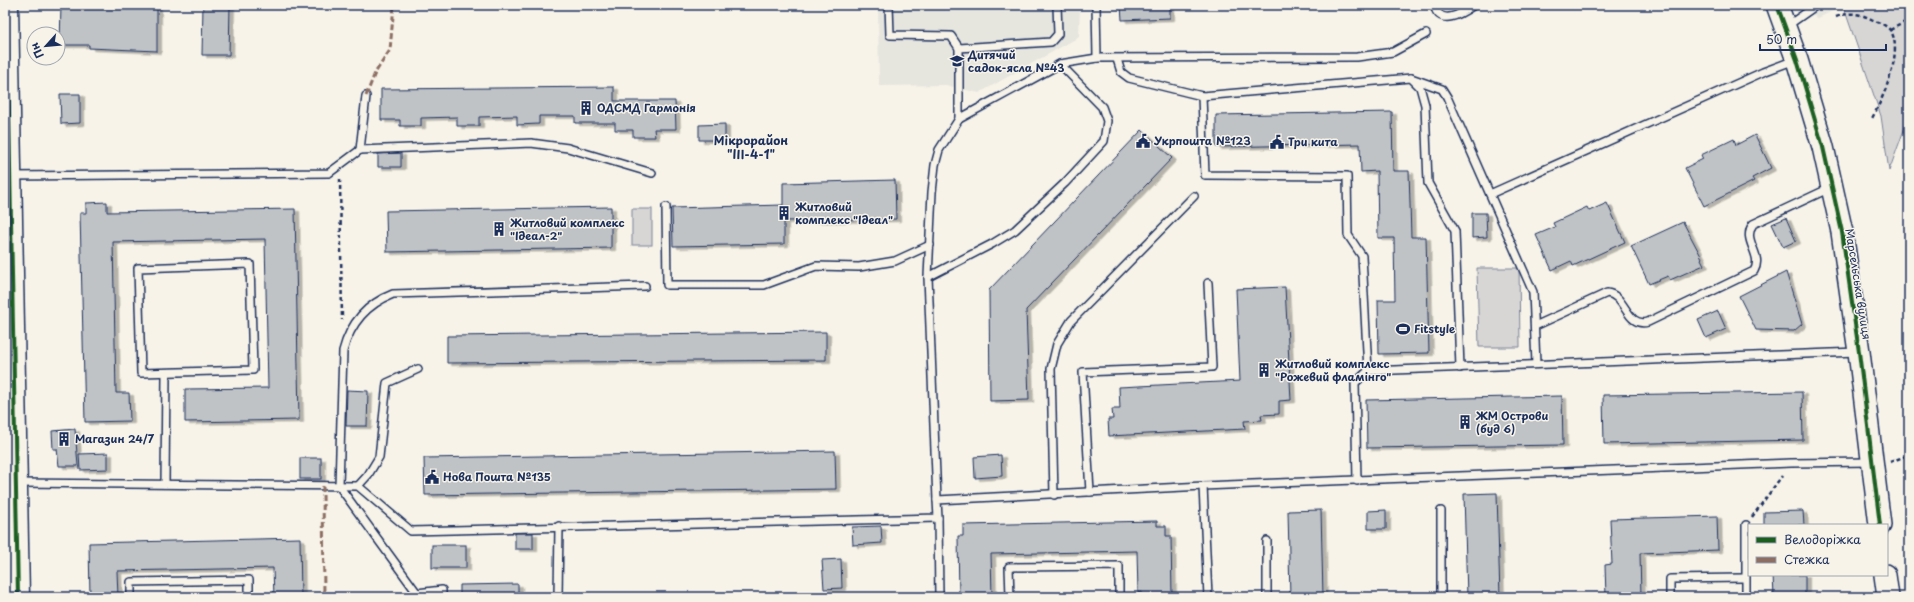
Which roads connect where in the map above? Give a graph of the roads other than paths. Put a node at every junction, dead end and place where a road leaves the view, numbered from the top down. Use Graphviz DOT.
graph roads {
  1 [pos="7,5"];
  2 [pos="890,5"];
  3 [pos="1057,5"];
  4 [pos="1096,5"];
  5 [pos="1434,5"];
  6 [pos="1474,5"];
  7 [pos="1777,5"];
  8 [pos="1817,5"];
  9 [pos="1785,27"];
  10 [pos="1426,34"];
  11 [pos="959,48"];
  12 [pos="1097,58"];
  13 [pos="1117,59"];
  14 [pos="1797,60"];
  15 [pos="1060,64"];
  16 [pos="1411,78"];
  17 [pos="366,96"];
  18 [pos="1202,96"];
  19 [pos="959,118"];
  20 [pos="360,150"];
  21 [pos="7,151"];
  22 [pos="652,173"];
  23 [pos="10,176"];
  24 [pos="1832,188"];
  25 [pos="1490,194"];
  26 [pos="1194,196"];
  27 [pos="666,207"];
  28 [pos="930,245"];
  29 [pos="928,277"];
  30 [pos="1208,283"];
  31 [pos="645,286"];
  32 [pos="1534,326"];
  33 [pos="1859,352"];
  34 [pos="1536,364"];
  35 [pos="1460,368"];
  36 [pos="418,369"];
  37 [pos="1368,371"];
  38 [pos="166,373"];
  39 [pos="1872,462"];
  40 [pos="1357,480"];
  41 [pos="13,483"];
  42 [pos="165,484"];
  43 [pos="339,486"];
  44 [pos="358,486"];
  45 [pos="1203,486"];
  46 [pos="1090,492"];
  47 [pos="1054,494"];
  48 [pos="938,500"];
  49 [pos="1440,511"];
  50 [pos="938,518"];
  51 [pos="1880,524"];
  52 [pos="1746,525"];
  53 [pos="558,526"];
  54 [pos="1267,541"];
  55 [pos="1885,576"];
  56 [pos="1744,578"];
  57 [pos="18,597"];
  58 [pos="131,597"];
  59 [pos="249,597"];
  60 [pos="442,597"];
  61 [pos="558,597"];
  62 [pos="939,597"];
  63 [pos="1010,597"];
  64 [pos="1119,597"];
  65 [pos="1208,597"];
  66 [pos="1267,597"];
  67 [pos="1441,597"];
  68 [pos="1670,597"];
  69 [pos="1746,597"];
  70 [pos="1888,597"];
  1 -- 21 [label="main road"];
  2 -- 11 [label="lane"];
  3 -- 11 [label="lane"];
  4 -- 12 [label="lane"];
  5 -- 6 [label="lane"];
  7 -- 9 [label="street, Марсельська вулиця"];
  8 -- 9 [label="lane"];
  9 -- 14 [label="street, Марсельська вулиця"];
  10 -- 13 [label="lane"];
  11 -- 19 [label="lane"];
  12 -- 13 [label="lane"];
  12 -- 15 [label="lane"];
  13 -- 18 [label="lane"];
  14 -- 24 [label="street, Марсельська вулиця"];
  14 -- 25 [label="lane"];
  15 -- 19 [label="lane"];
  15 -- 29 [label="lane"];
  16 -- 18 [label="lane"];
  16 -- 25 [label="lane"];
  16 -- 35 [label="lane"];
  17 -- 20 [label="lane"];
  18 -- 37 [label="lane"];
  19 -- 28 [label="lane"];
  20 -- 22 [label="lane"];
  20 -- 23 [label="lane"];
  21 -- 23 [label="main road"];
  23 -- 41 [label="main road"];
  24 -- 32 [label="lane"];
  24 -- 33 [label="street, Марсельська вулиця"];
  25 -- 32 [label="lane"];
  26 -- 47 [label="lane"];
  27 -- 28 [label="lane"];
  28 -- 29 [label="lane"];
  29 -- 48 [label="lane"];
  30 -- 46 [label="lane"];
  31 -- 43 [label="lane"];
  32 -- 34 [label="lane"];
  33 -- 34 [label="lane"];
  33 -- 39 [label="street, Марсельська вулиця"];
  34 -- 35 [label="lane"];
  35 -- 37 [label="lane"];
  36 -- 44 [label="lane"];
  37 -- 40 [label="lane"];
  38 -- 38 [label="lane"];
  38 -- 42 [label="lane"];
  39 -- 40 [label="lane"];
  39 -- 51 [label="street, Марсельська вулиця"];
  40 -- 45 [label="lane"];
  41 -- 42 [label="lane"];
  41 -- 57 [label="main road"];
  42 -- 43 [label="lane"];
  43 -- 44 [label="lane"];
  43 -- 60 [label="lane"];
  44 -- 53 [label="lane"];
  45 -- 46 [label="lane"];
  45 -- 65 [label="lane"];
  46 -- 47 [label="lane"];
  47 -- 48 [label="lane"];
  48 -- 50 [label="lane"];
  49 -- 67 [label="lane"];
  50 -- 53 [label="lane"];
  50 -- 62 [label="lane"];
  52 -- 56 [label="lane"];
  53 -- 61 [label="lane"];
  54 -- 66 [label="lane"];
  55 -- 70 [label="street"];
  56 -- 68 [label="lane"];
  56 -- 69 [label="lane"];
  58 -- 59 [label="lane"];
  63 -- 64 [label="lane"];
}
